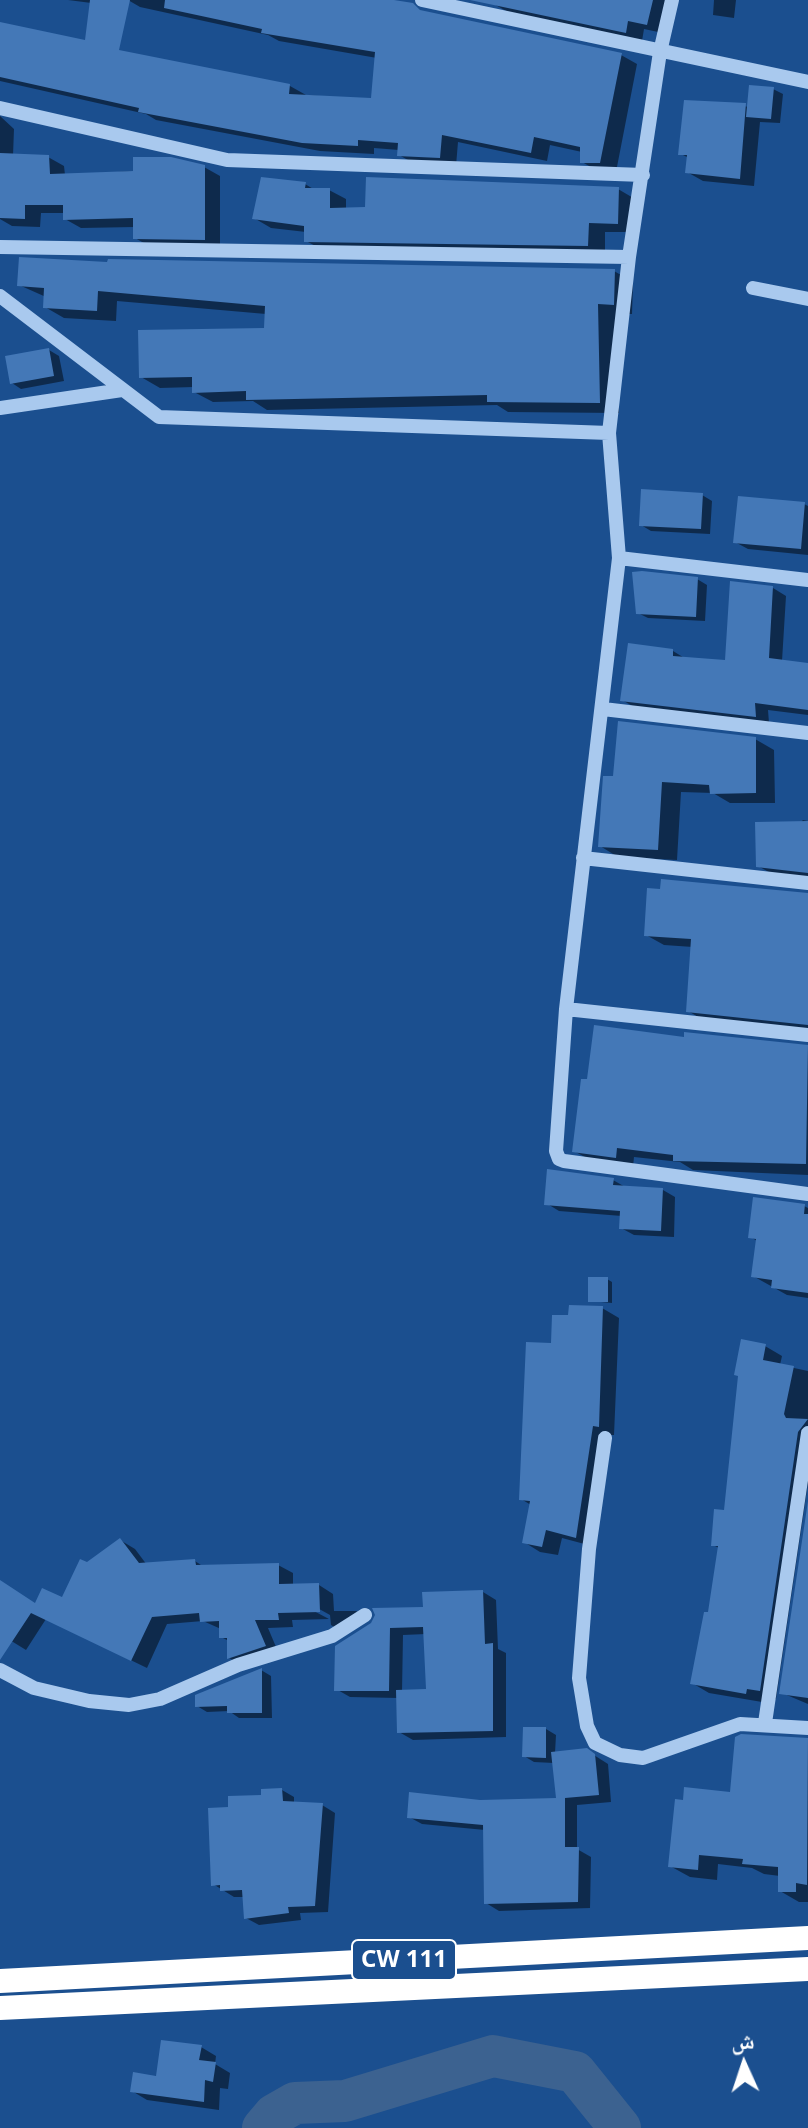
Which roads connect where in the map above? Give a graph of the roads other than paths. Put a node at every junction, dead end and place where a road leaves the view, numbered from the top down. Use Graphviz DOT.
graph roads {
  1 [pos="422,0"];
  2 [pos="672,0"];
  3 [pos="660,52"];
  4 [pos="808,82"];
  5 [pos="0,108"];
  6 [pos="643,175"];
  7 [pos="0,247"];
  8 [pos="629,257"];
  9 [pos="753,288"];
  10 [pos="0,296"];
  11 [pos="808,299"];
  12 [pos="122,390"];
  13 [pos="0,408"];
  14 [pos="609,433"];
  15 [pos="619,558"];
  16 [pos="808,580"];
  17 [pos="603,709"];
  18 [pos="808,733"];
  19 [pos="583,858"];
  20 [pos="808,883"];
  21 [pos="566,1009"];
  22 [pos="808,1035"];
  23 [pos="808,1194"];
  24 [pos="808,1433"];
  25 [pos="605,1438"];
  26 [pos="365,1615"];
  27 [pos="0,1670"];
  28 [pos="765,1723"];
  29 [pos="808,1728"];
  30 [pos="808,1938"];
  31 [pos="808,1969"];
  32 [pos="0,1981"];
  33 [pos="0,2008"];
  1 -- 3 [label="street"];
  2 -- 3 [label="street"];
  3 -- 4 [label="street"];
  3 -- 6 [label="street"];
  5 -- 6 [label="street"];
  6 -- 8 [label="street"];
  7 -- 8 [label="street"];
  8 -- 14 [label="street"];
  9 -- 11 [label="street"];
  10 -- 12 [label="street"];
  12 -- 13 [label="street"];
  12 -- 14 [label="street"];
  14 -- 15 [label="street"];
  15 -- 16 [label="street"];
  15 -- 17 [label="street"];
  17 -- 18 [label="street"];
  17 -- 19 [label="street"];
  19 -- 20 [label="street"];
  19 -- 21 [label="street"];
  21 -- 22 [label="street"];
  21 -- 23 [label="street"];
  24 -- 28 [label="street"];
  25 -- 28 [label="street"];
  26 -- 27 [label="street"];
  28 -- 29 [label="street"];
  30 -- 32 [label="highway, CW 111"];
  31 -- 33 [label="highway, CW 111"];
}
